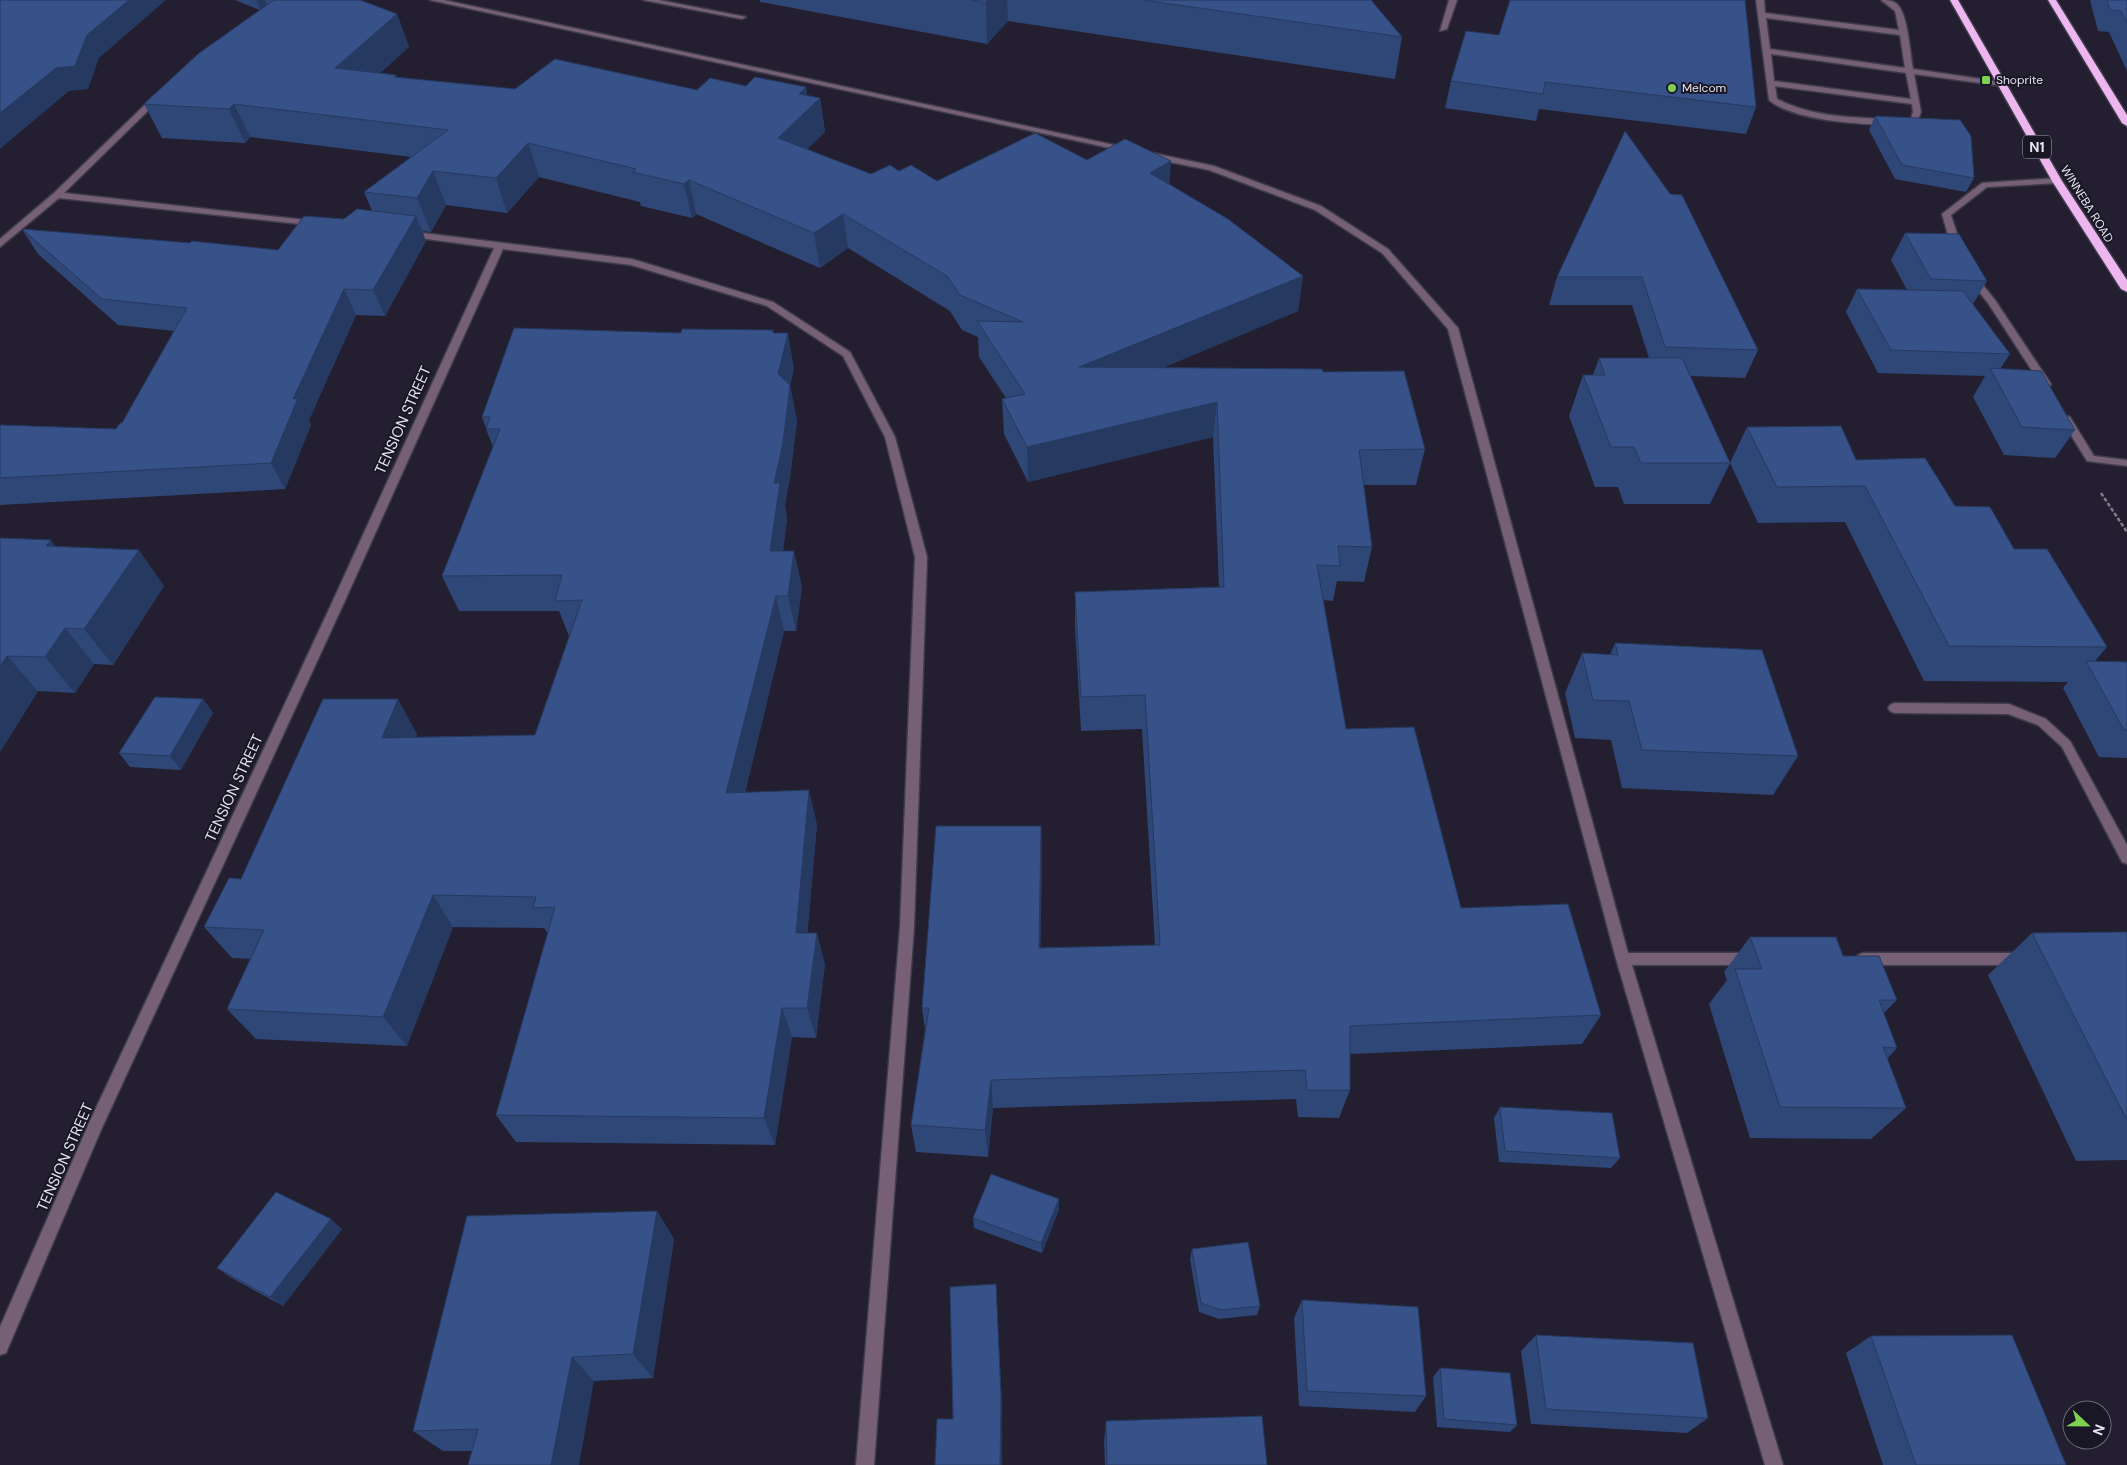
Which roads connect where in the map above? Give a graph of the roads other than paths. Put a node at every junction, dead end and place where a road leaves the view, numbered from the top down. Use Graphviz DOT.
graph roads {
  1 [pos="434,0"];
  2 [pos="647,0"];
  3 [pos="1453,0"];
  4 [pos="1760,0"];
  5 [pos="1885,0"];
  6 [pos="1954,0"];
  7 [pos="2052,0"];
  8 [pos="1762,15"];
  9 [pos="742,17"];
  10 [pos="1443,29"];
  11 [pos="1903,33"];
  12 [pos="1767,51"];
  13 [pos="1910,72"];
  14 [pos="1771,83"];
  15 [pos="2002,84"];
  16 [pos="168,89"];
  17 [pos="1915,102"];
  18 [pos="2127,123"];
  19 [pos="1133,152"];
  20 [pos="1143,154"];
  21 [pos="2057,181"];
  22 [pos="57,196"];
  23 [pos="323,225"];
  24 [pos="392,233"];
  25 [pos="0,244"];
  26 [pos="500,245"];
  27 [pos="1959,255"];
  28 [pos="1967,271"];
  29 [pos="2127,289"];
  30 [pos="2051,392"];
  31 [pos="2061,409"];
  32 [pos="2127,463"];
  33 [pos="1894,708"];
  34 [pos="2127,858"];
  35 [pos="1623,958"];
  36 [pos="1762,959"];
  37 [pos="1850,959"];
  38 [pos="2038,959"];
  39 [pos="0,1347"];
  40 [pos="865,1465"];
  41 [pos="1774,1465"];
  1 -- 19 [label="street"];
  2 -- 9 [label="street"];
  3 -- 10 [label="street"];
  4 -- 8 [label="street"];
  5 -- 11 [label="street"];
  6 -- 15 [label="highway, WINNEBA ROAD / N1"];
  7 -- 18 [label="highway"];
  8 -- 11 [label="street"];
  8 -- 12 [label="street"];
  11 -- 13 [label="street"];
  12 -- 13 [label="street"];
  12 -- 14 [label="street"];
  13 -- 15 [label="street"];
  13 -- 17 [label="street"];
  14 -- 17 [label="street"];
  14 -- 17 [label="street"];
  15 -- 21 [label="highway, WINNEBA ROAD / N1"];
  16 -- 22 [label="street"];
  20 -- 35 [label="street"];
  21 -- 27 [label="street"];
  21 -- 29 [label="highway, WINNEBA ROAD / N1"];
  22 -- 23 [label="street"];
  22 -- 25 [label="street"];
  24 -- 26 [label="street"];
  26 -- 39 [label="street, TENSION STREET"];
  26 -- 40 [label="street"];
  28 -- 30 [label="street"];
  31 -- 32 [label="street"];
  33 -- 34 [label="street"];
  35 -- 36 [label="street"];
  35 -- 41 [label="street"];
  37 -- 38 [label="street"];
}
